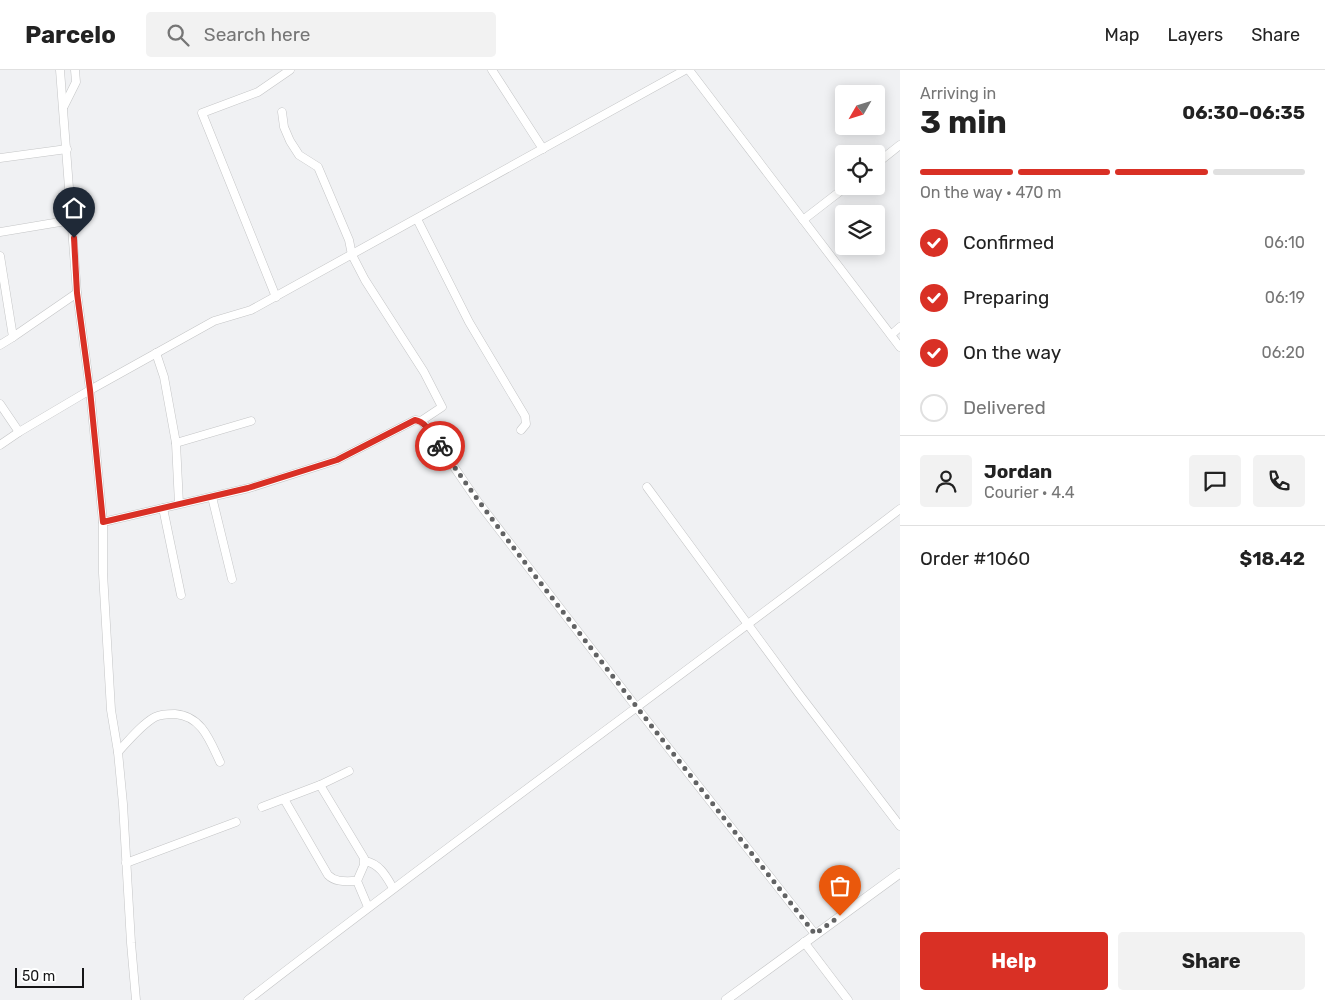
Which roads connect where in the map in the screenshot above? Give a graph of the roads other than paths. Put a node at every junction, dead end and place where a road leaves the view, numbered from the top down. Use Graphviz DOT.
graph roads {
  1 [pos="60,70"];
  2 [pos="76,70"];
  3 [pos="290,70"];
  4 [pos="492,70"];
  5 [pos="685,70"];
  6 [pos="689,70"];
  7 [pos="64,106"];
  8 [pos="282,112"];
  9 [pos="900,145"];
  10 [pos="543,149"];
  11 [pos="67,150"];
  12 [pos="885,157"];
  13 [pos="0,158"];
  14 [pos="835,195"];
  15 [pos="417,219"];
  16 [pos="72,220"];
  17 [pos="803,220"];
  18 [pos="0,232"];
  19 [pos="352,255"];
  20 [pos="0,256"];
  21 [pos="77,293"];
  22 [pos="276,297"];
  23 [pos="900,327"];
  24 [pos="891,334"];
  25 [pos="13,337"];
  26 [pos="0,345"];
  27 [pos="900,347"];
  28 [pos="156,353"];
  29 [pos="90,390"];
  30 [pos="0,404"];
  31 [pos="251,421"];
  32 [pos="421,421"];
  33 [pos="521,430"];
  34 [pos="19,432"];
  35 [pos="176,443"];
  36 [pos="0,445"];
  37 [pos="647,487"];
  38 [pos="212,497"];
  39 [pos="179,504"];
  40 [pos="163,508"];
  41 [pos="900,509"];
  42 [pos="103,522"];
  43 [pos="232,579"];
  44 [pos="181,595"];
  45 [pos="746,625"];
  46 [pos="637,708"];
  47 [pos="118,752"];
  48 [pos="220,762"];
  49 [pos="349,772"];
  50 [pos="320,785"];
  51 [pos="284,799"];
  52 [pos="262,807"];
  53 [pos="236,822"];
  54 [pos="900,826"];
  55 [pos="365,861"];
  56 [pos="126,863"];
  57 [pos="900,873"];
  58 [pos="357,881"];
  59 [pos="393,888"];
  60 [pos="368,907"];
  61 [pos="815,934"];
  62 [pos="804,942"];
  63 [pos="136,1000"];
  64 [pos="248,1000"];
  65 [pos="726,1000"];
  66 [pos="848,1000"];
  1 -- 7 [label="street"];
  2 -- 7 [label="street"];
  3 -- 22 [label="street"];
  4 -- 10 [label="street"];
  5 -- 10 [label="street"];
  6 -- 17 [label="street"];
  7 -- 11 [label="street"];
  8 -- 19 [label="street"];
  9 -- 12 [label="street"];
  10 -- 15 [label="street"];
  11 -- 13 [label="street"];
  11 -- 16 [label="street"];
  14 -- 17 [label="street"];
  15 -- 19 [label="street"];
  15 -- 33 [label="street"];
  16 -- 18 [label="street"];
  16 -- 21 [label="street"];
  17 -- 24 [label="street"];
  19 -- 22 [label="street"];
  19 -- 32 [label="street"];
  20 -- 25 [label="street"];
  21 -- 25 [label="street"];
  21 -- 29 [label="street"];
  22 -- 28 [label="street"];
  23 -- 24 [label="street"];
  24 -- 27 [label="street"];
  25 -- 26 [label="street"];
  28 -- 29 [label="street"];
  28 -- 35 [label="street"];
  29 -- 34 [label="street"];
  29 -- 42 [label="street"];
  30 -- 34 [label="street"];
  31 -- 35 [label="street"];
  32 -- 38 [label="street"];
  32 -- 46 [label="street"];
  34 -- 36 [label="street"];
  35 -- 39 [label="street"];
  37 -- 45 [label="street"];
  38 -- 39 [label="street"];
  38 -- 43 [label="street"];
  39 -- 40 [label="street"];
  40 -- 42 [label="street"];
  40 -- 44 [label="street"];
  41 -- 45 [label="street"];
  42 -- 47 [label="street"];
  45 -- 46 [label="street"];
  45 -- 54 [label="street"];
  46 -- 59 [label="street"];
  46 -- 61 [label="street"];
  47 -- 48 [label="street"];
  47 -- 56 [label="street"];
  49 -- 50 [label="street"];
  50 -- 51 [label="street"];
  50 -- 55 [label="street"];
  51 -- 52 [label="street"];
  51 -- 58 [label="street"];
  53 -- 56 [label="street"];
  55 -- 58 [label="street"];
  55 -- 59 [label="street"];
  56 -- 63 [label="street"];
  57 -- 61 [label="street"];
  58 -- 60 [label="street"];
  59 -- 60 [label="street"];
  60 -- 64 [label="street"];
  61 -- 62 [label="street"];
  62 -- 65 [label="street"];
  62 -- 66 [label="street"];
}
